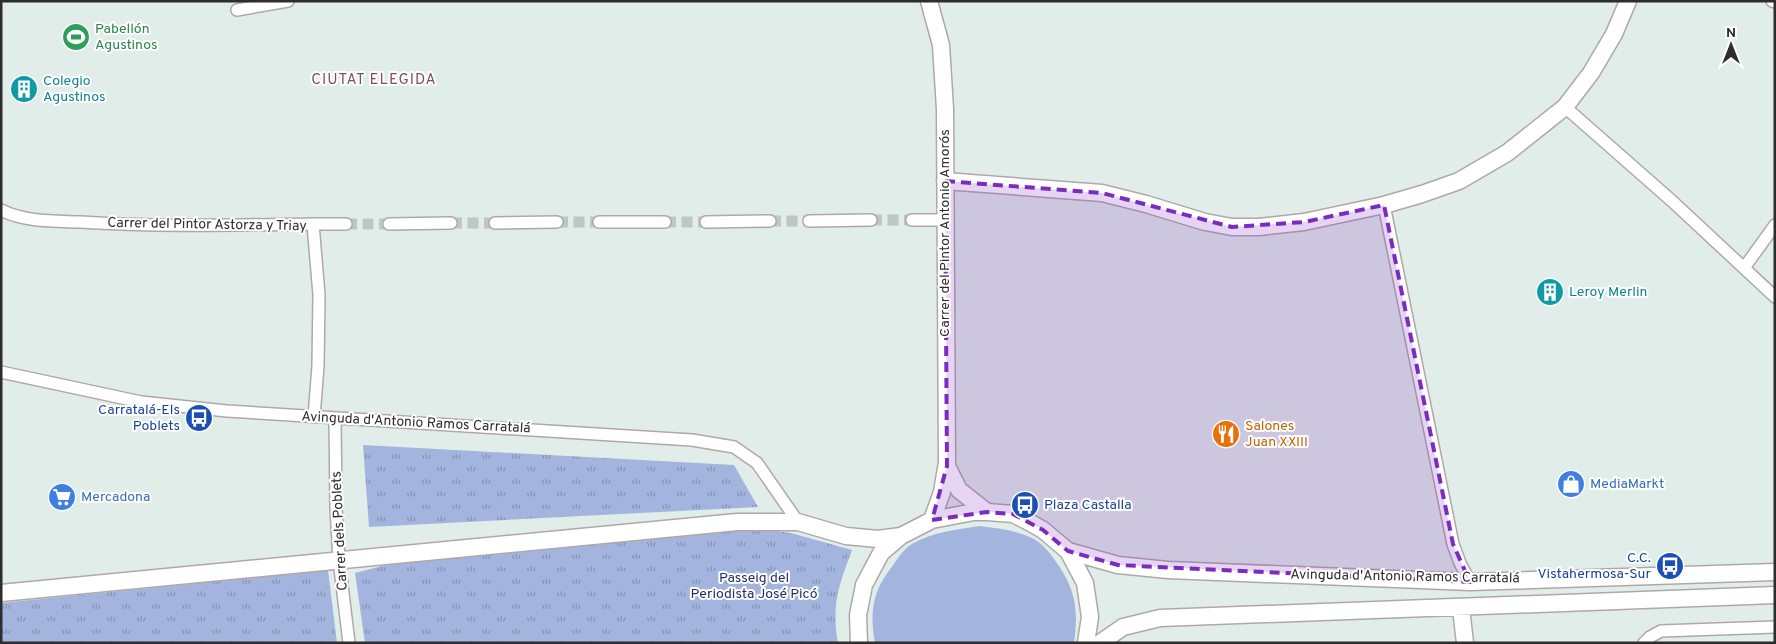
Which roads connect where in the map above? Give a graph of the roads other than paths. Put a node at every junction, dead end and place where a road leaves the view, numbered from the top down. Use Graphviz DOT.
graph roads {
  1 [pos="288,1"];
  2 [pos="930,1"];
  3 [pos="1628,1"];
  4 [pos="237,10"];
  5 [pos="1565,106"];
  6 [pos="945,181"];
  7 [pos="1384,206"];
  8 [pos="1,210"];
  9 [pos="871,220"];
  10 [pos="912,220"];
  11 [pos="945,220"];
  12 [pos="770,221"];
  13 [pos="809,221"];
  14 [pos="557,222"];
  15 [pos="599,222"];
  16 [pos="665,222"];
  17 [pos="706,222"];
  18 [pos="451,223"];
  19 [pos="495,223"];
  20 [pos="313,224"];
  21 [pos="346,224"];
  22 [pos="389,224"];
  23 [pos="1775,225"];
  24 [pos="1744,268"];
  25 [pos="1775,297"];
  26 [pos="1,372"];
  27 [pos="314,417"];
  28 [pos="335,419"];
  29 [pos="947,466"];
  30 [pos="987,512"];
  31 [pos="932,520"];
  32 [pos="798,522"];
  33 [pos="901,536"];
  34 [pos="1068,551"];
  35 [pos="339,560"];
  36 [pos="1775,572"];
  37 [pos="1470,582"];
  38 [pos="1,593"];
  39 [pos="1775,596"];
  40 [pos="1460,608"];
  41 [pos="1775,627"];
  42 [pos="349,643"];
  43 [pos="859,643"];
  44 [pos="1086,643"];
  45 [pos="1100,643"];
  46 [pos="1465,643"];
  47 [pos="1644,643"];
  1 -- 4 [label="street"];
  2 -- 6 [label="main road, Carrer del Pintor Antonio Amorós"];
  3 -- 5 [label="main road"];
  5 -- 7 [label="main road"];
  5 -- 24 [label="street"];
  6 -- 7 [label="main road"];
  6 -- 11 [label="main road, Carrer del Pintor Antonio Amorós"];
  7 -- 37 [label="street"];
  8 -- 20 [label="street, Carrer del Pintor Astorza y Triay"];
  9 -- 13 [label="street"];
  10 -- 11 [label="street"];
  11 -- 29 [label="main road, Carrer del Pintor Antonio Amorós"];
  12 -- 17 [label="street"];
  14 -- 19 [label="street"];
  15 -- 16 [label="street"];
  18 -- 22 [label="street"];
  20 -- 21 [label="street"];
  20 -- 27 [label="street, Carrer del Pintor Astorza y Triay"];
  23 -- 24 [label="street"];
  24 -- 25 [label="street"];
  26 -- 27 [label="street, Avinguda d'Antonio Ramos Carratalá"];
  27 -- 28 [label="street, Avinguda d'Antonio Ramos Carratalá"];
  28 -- 32 [label="street, Avinguda d'Antonio Ramos Carratalá"];
  28 -- 35 [label="street, Carrer dels Poblets"];
  29 -- 30 [label="main road, Carrer del Pintor Antonio Amorós"];
  29 -- 31 [label="main road, Carrer del Pintor Antonio Amorós"];
  30 -- 31 [label="main road"];
  30 -- 34 [label="main road"];
  31 -- 33 [label="main road"];
  32 -- 33 [label="main road"];
  32 -- 35 [label="main road"];
  33 -- 43 [label="main road"];
  34 -- 37 [label="main road, Avinguda d'Antonio Ramos Carratalá"];
  34 -- 44 [label="main road"];
  35 -- 38 [label="main road"];
  35 -- 42 [label="street, Carrer dels Poblets"];
  36 -- 37 [label="main road, Avinguda d'Antonio Ramos Carratalá"];
  39 -- 40 [label="main road, Avinguda d'Antonio Ramos Carratalá"];
  40 -- 45 [label="main road, Avinguda d'Antonio Ramos Carratalá"];
  40 -- 46 [label="main road"];
  41 -- 47 [label="street"];
}
